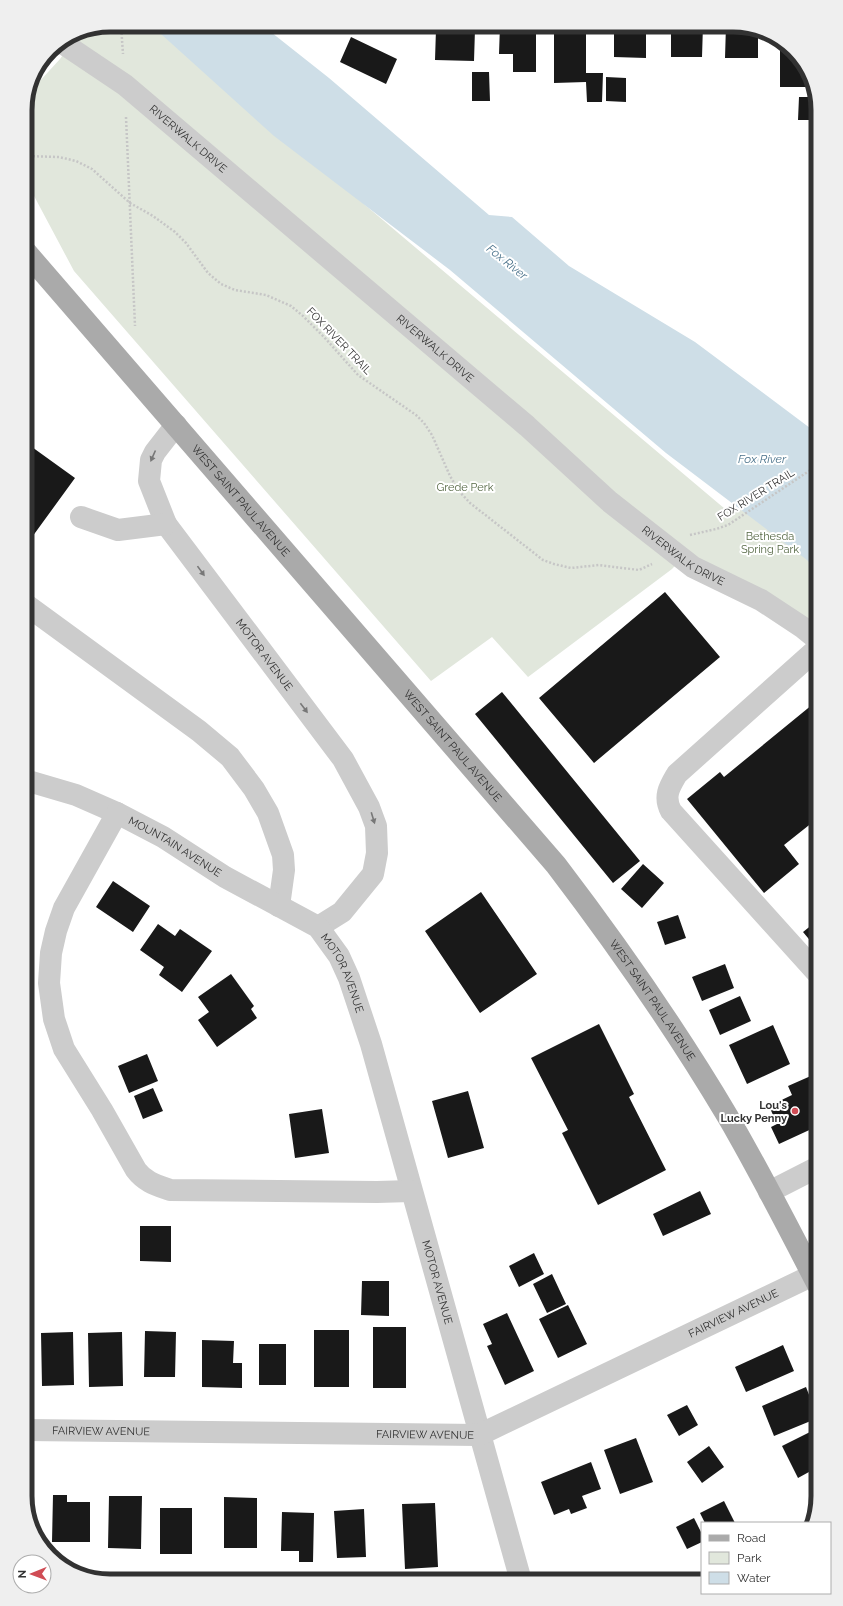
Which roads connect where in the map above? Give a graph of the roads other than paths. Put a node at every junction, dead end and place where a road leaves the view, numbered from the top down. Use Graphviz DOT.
graph roads {
  1 [pos="66,46"];
  2 [pos="32,259"];
  3 [pos="176,425"];
  4 [pos="81,517"];
  5 [pos="166,524"];
  6 [pos="32,609"];
  7 [pos="811,634"];
  8 [pos="811,654"];
  9 [pos="32,782"];
  10 [pos="117,813"];
  11 [pos="280,906"];
  12 [pos="318,927"];
  13 [pos="811,966"];
  14 [pos="811,1171"];
  15 [pos="411,1191"];
  16 [pos="769,1192"];
  17 [pos="811,1272"];
  18 [pos="811,1282"];
  19 [pos="32,1430"];
  20 [pos="479,1435"];
  21 [pos="519,1574"];
  1 -- 7 [label="street, RIVERWALK DRIVE"];
  2 -- 3 [label="main road, WEST SAINT PAUL AVENUE"];
  3 -- 5 [label="street, MOTOR AVENUE, one-way"];
  3 -- 16 [label="main road, WEST SAINT PAUL AVENUE"];
  4 -- 5 [label="street"];
  5 -- 12 [label="street, MOTOR AVENUE, one-way"];
  6 -- 11 [label="street"];
  8 -- 13 [label="street"];
  9 -- 10 [label="street, MOUNTAIN AVENUE"];
  10 -- 11 [label="street, MOUNTAIN AVENUE"];
  10 -- 15 [label="street"];
  11 -- 12 [label="street, MOUNTAIN AVENUE"];
  12 -- 15 [label="street, MOTOR AVENUE"];
  14 -- 16 [label="street"];
  15 -- 20 [label="street, MOTOR AVENUE"];
  16 -- 17 [label="main road, WEST SAINT PAUL AVENUE"];
  18 -- 20 [label="street, FAIRVIEW AVENUE"];
  19 -- 20 [label="street, FAIRVIEW AVENUE"];
  20 -- 21 [label="street, MOTOR AVENUE"];
}
